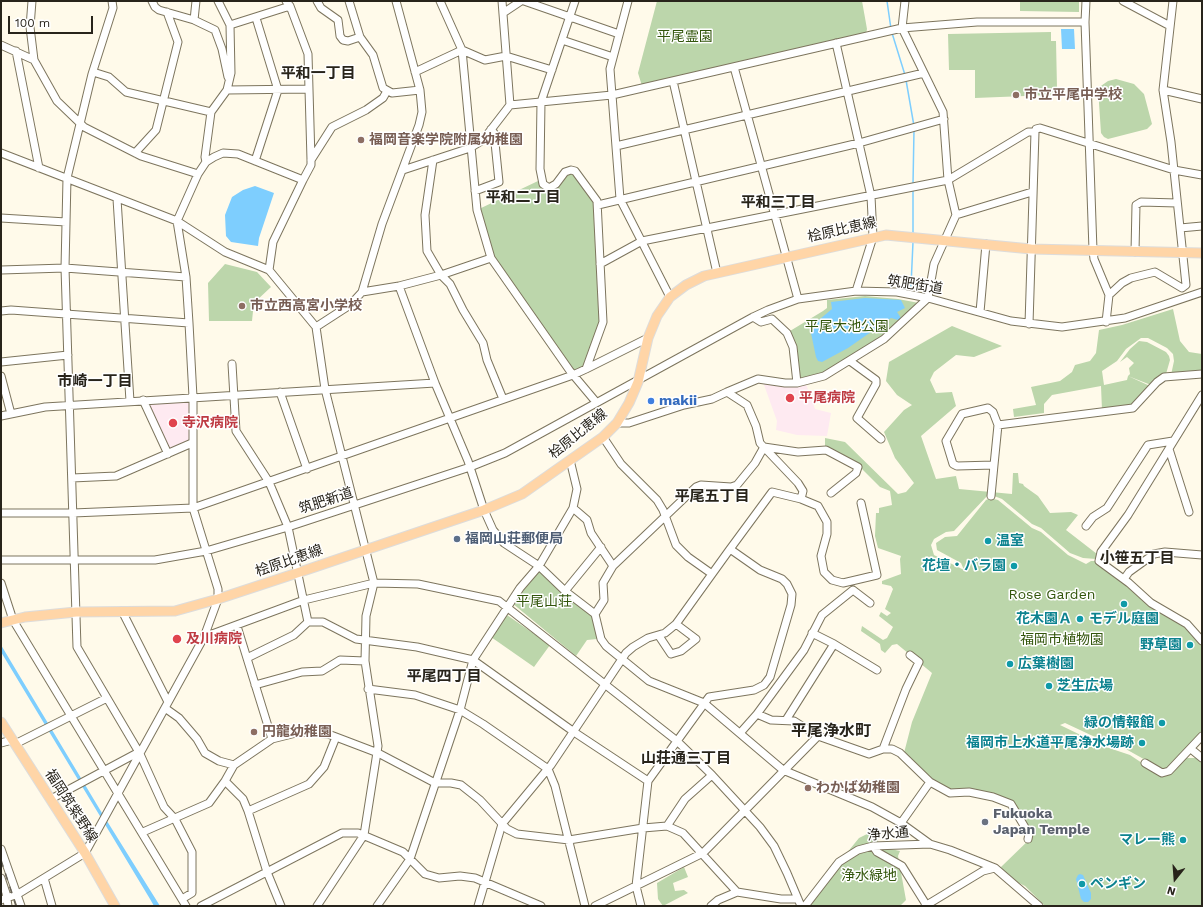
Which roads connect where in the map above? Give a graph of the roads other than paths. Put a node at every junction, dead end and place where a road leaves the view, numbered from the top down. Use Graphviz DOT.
graph roads {
  1 [pos="32,1"];
  2 [pos="112,1"];
  3 [pos="152,1"];
  4 [pos="196,1"];
  5 [pos="218,1"];
  6 [pos="317,1"];
  7 [pos="349,1"];
  8 [pos="396,1"];
  9 [pos="440,1"];
  10 [pos="502,1"];
  11 [pos="521,1"];
  12 [pos="524,1"];
  13 [pos="575,1"];
  14 [pos="628,1"];
  15 [pos="905,1"];
  16 [pos="1086,1"];
  17 [pos="1123,1"];
  18 [pos="1173,1"];
  19 [pos="288,4"];
  20 [pos="167,12"];
  21 [pos="503,13"];
  22 [pos="570,17"];
  23 [pos="256,18"];
  24 [pos="194,20"];
  25 [pos="1085,22"];
  26 [pos="230,25"];
  27 [pos="1170,26"];
  28 [pos="902,28"];
  29 [pos="619,34"];
  30 [pos="360,37"];
  31 [pos="562,40"];
  32 [pos="836,43"];
  33 [pos="1,45"];
  34 [pos="462,50"];
  35 [pos="16,51"];
  36 [pos="506,56"];
  37 [pos="613,56"];
  38 [pos="34,60"];
  39 [pos="734,67"];
  40 [pos="552,70"];
  41 [pos="93,72"];
  42 [pos="415,72"];
  43 [pos="924,73"];
  44 [pos="673,81"];
  45 [pos="228,86"];
  46 [pos="309,89"];
  47 [pos="278,90"];
  48 [pos="420,90"];
  49 [pos="1163,90"];
  50 [pos="388,91"];
  51 [pos="848,91"];
  52 [pos="612,95"];
  53 [pos="1202,99"];
  54 [pos="163,101"];
  55 [pos="542,102"];
  56 [pos="510,105"];
  57 [pos="211,112"];
  58 [pos="747,115"];
  59 [pos="944,119"];
  60 [pos="80,122"];
  61 [pos="491,130"];
  62 [pos="684,130"];
  63 [pos="1035,132"];
  64 [pos="859,143"];
  65 [pos="1090,144"];
  66 [pos="616,146"];
  67 [pos="470,148"];
  68 [pos="1,153"];
  69 [pos="134,153"];
  70 [pos="255,160"];
  71 [pos="311,160"];
  72 [pos="433,160"];
  73 [pos="206,162"];
  74 [pos="761,166"];
  75 [pos="39,168"];
  76 [pos="403,170"];
  77 [pos="1174,170"];
  78 [pos="198,174"];
  79 [pos="1202,175"];
  80 [pos="67,178"];
  81 [pos="303,180"];
  82 [pos="948,180"];
  83 [pos="696,181"];
  84 [pos="475,191"];
  85 [pos="1032,192"];
  86 [pos="871,196"];
  87 [pos="117,199"];
  88 [pos="620,199"];
  89 [pos="1177,203"];
  90 [pos="598,205"];
  91 [pos="774,215"];
  92 [pos="956,215"];
  93 [pos="1,218"];
  94 [pos="177,221"];
  95 [pos="66,222"];
  96 [pos="1202,226"];
  97 [pos="707,227"];
  98 [pos="1180,228"];
  99 [pos="873,237"];
  100 [pos="642,241"];
  101 [pos="944,241"];
  102 [pos="986,244"];
  103 [pos="1031,249"];
  104 [pos="1093,250"];
  105 [pos="1135,252"];
  106 [pos="1183,253"];
  107 [pos="1202,253"];
  108 [pos="785,257"];
  109 [pos="491,258"];
  110 [pos="600,264"];
  111 [pos="66,268"];
  112 [pos="1,270"];
  113 [pos="268,270"];
  114 [pos="122,273"];
  115 [pos="717,273"];
  116 [pos="440,275"];
  117 [pos="186,277"];
  118 [pos="399,286"];
  119 [pos="856,291"];
  120 [pos="362,292"];
  121 [pos="1202,292"];
  122 [pos="1110,295"];
  123 [pos="670,298"];
  124 [pos="928,298"];
  125 [pos="798,300"];
  126 [pos="1,311"];
  127 [pos="980,312"];
  128 [pos="67,314"];
  129 [pos="753,317"];
  130 [pos="125,318"];
  131 [pos="1106,322"];
  132 [pos="189,323"];
  133 [pos="1029,324"];
  134 [pos="316,327"];
  135 [pos="648,338"];
  136 [pos="68,355"];
  137 [pos="850,360"];
  138 [pos="1,362"];
  139 [pos="232,364"];
  140 [pos="586,368"];
  141 [pos="1202,374"];
  142 [pos="573,375"];
  143 [pos="1,376"];
  144 [pos="638,382"];
  145 [pos="435,383"];
  146 [pos="797,383"];
  147 [pos="325,389"];
  148 [pos="280,392"];
  149 [pos="727,392"];
  150 [pos="234,394"];
  151 [pos="1202,395"];
  152 [pos="193,397"];
  153 [pos="504,399"];
  154 [pos="143,400"];
  155 [pos="130,401"];
  156 [pos="596,402"];
  157 [pos="70,405"];
  158 [pos="11,414"];
  159 [pos="1,416"];
  160 [pos="449,417"];
  161 [pos="617,423"];
  162 [pos="998,425"];
  163 [pos="603,437"];
  164 [pos="881,439"];
  165 [pos="1173,441"];
  166 [pos="192,443"];
  167 [pos="764,447"];
  168 [pos="1169,449"];
  169 [pos="168,454"];
  170 [pos="341,456"];
  171 [pos="570,460"];
  172 [pos="994,465"];
  173 [pos="470,467"];
  174 [pos="307,469"];
  175 [pos="72,478"];
  176 [pos="269,482"];
  177 [pos="831,493"];
  178 [pos="991,496"];
  179 [pos="801,499"];
  180 [pos="861,503"];
  181 [pos="354,506"];
  182 [pos="193,508"];
  183 [pos="573,508"];
  184 [pos="484,510"];
  185 [pos="1189,512"];
  186 [pos="1,513"];
  187 [pos="73,513"];
  188 [pos="665,515"];
  189 [pos="1086,526"];
  190 [pos="288,527"];
  191 [pos="600,547"];
  192 [pos="366,549"];
  193 [pos="730,550"];
  194 [pos="206,551"];
  195 [pos="1202,555"];
  196 [pos="1,560"];
  197 [pos="75,560"];
  198 [pos="539,566"];
  199 [pos="613,566"];
  200 [pos="297,573"];
  201 [pos="712,574"];
  202 [pos="1124,579"];
  203 [pos="1,583"];
  204 [pos="374,583"];
  205 [pos="565,591"];
  206 [pos="218,599"];
  207 [pos="304,600"];
  208 [pos="870,604"];
  209 [pos="508,606"];
  210 [pos="122,611"];
  211 [pos="76,612"];
  212 [pos="595,614"];
  213 [pos="13,620"];
  214 [pos="1,622"];
  215 [pos="308,622"];
  216 [pos="676,624"];
  217 [pos="237,626"];
  218 [pos="812,633"];
  219 [pos="659,636"];
  220 [pos="204,637"];
  221 [pos="366,641"];
  222 [pos="1202,641"];
  223 [pos="834,644"];
  224 [pos="910,656"];
  225 [pos="247,658"];
  226 [pos="622,659"];
  227 [pos="473,660"];
  228 [pos="365,661"];
  229 [pos="877,670"];
  230 [pos="606,684"];
  231 [pos="255,685"];
  232 [pos="368,689"];
  233 [pos="107,698"];
  234 [pos="704,702"];
  235 [pos="166,705"];
  236 [pos="460,710"];
  237 [pos="757,714"];
  238 [pos="72,716"];
  239 [pos="786,720"];
  240 [pos="1,722"];
  241 [pos="574,732"];
  242 [pos="741,732"];
  243 [pos="818,736"];
  244 [pos="1202,736"];
  245 [pos="336,737"];
  246 [pos="272,739"];
  247 [pos="677,741"];
  248 [pos="14,742"];
  249 [pos="1,743"];
  250 [pos="883,749"];
  251 [pos="1191,749"];
  252 [pos="139,753"];
  253 [pos="378,753"];
  254 [pos="1202,758"];
  255 [pos="1144,763"];
  256 [pos="234,765"];
  257 [pos="548,769"];
  258 [pos="103,770"];
  259 [pos="783,770"];
  260 [pos="712,775"];
  261 [pos="648,781"];
  262 [pos="225,782"];
  263 [pos="930,782"];
  264 [pos="434,783"];
  265 [pos="119,793"];
  266 [pos="51,798"];
  267 [pos="248,811"];
  268 [pos="745,811"];
  269 [pos="175,819"];
  270 [pos="901,823"];
  271 [pos="502,824"];
  272 [pos="667,826"];
  273 [pos="643,828"];
  274 [pos="143,832"];
  275 [pos="364,835"];
  276 [pos="1028,839"];
  277 [pos="569,840"];
  278 [pos="930,844"];
  279 [pos="873,846"];
  280 [pos="1,849"];
  281 [pos="85,853"];
  282 [pos="703,853"];
  283 [pos="410,859"];
  284 [pos="995,868"];
  285 [pos="267,872"];
  286 [pos="1,878"];
  287 [pos="44,878"];
  288 [pos="485,882"];
  289 [pos="636,886"];
  290 [pos="737,892"];
  291 [pos="18,894"];
  292 [pos="5,902"];
  293 [pos="800,902"];
  294 [pos="184,903"];
  295 [pos="21,906"];
  296 [pos="52,906"];
  297 [pos="115,906"];
  298 [pos="201,906"];
  299 [pos="281,906"];
  300 [pos="317,906"];
  301 [pos="377,906"];
  302 [pos="478,906"];
  303 [pos="541,906"];
  304 [pos="585,906"];
  305 [pos="595,906"];
  306 [pos="641,906"];
  307 [pos="711,906"];
  308 [pos="805,906"];
  309 [pos="926,906"];
  310 [pos="1038,906"];
  1 -- 38 [label="street"];
  2 -- 41 [label="street"];
  3 -- 20 [label="street"];
  4 -- 24 [label="street"];
  5 -- 26 [label="street"];
  6 -- 30 [label="street"];
  7 -- 30 [label="street"];
  8 -- 42 [label="street"];
  9 -- 34 [label="street"];
  10 -- 21 [label="street"];
  11 -- 21 [label="street"];
  12 -- 22 [label="street"];
  13 -- 22 [label="street"];
  14 -- 29 [label="street"];
  15 -- 28 [label="street"];
  16 -- 25 [label="street"];
  17 -- 27 [label="street"];
  18 -- 27 [label="street"];
  19 -- 23 [label="street"];
  19 -- 46 [label="street"];
  20 -- 24 [label="street"];
  20 -- 54 [label="street"];
  21 -- 36 [label="street"];
  22 -- 29 [label="street"];
  22 -- 31 [label="street"];
  23 -- 26 [label="street"];
  23 -- 47 [label="street"];
  24 -- 45 [label="street"];
  25 -- 28 [label="street"];
  25 -- 65 [label="street"];
  26 -- 45 [label="street"];
  27 -- 49 [label="street"];
  28 -- 32 [label="street"];
  28 -- 43 [label="street"];
  29 -- 37 [label="street"];
  30 -- 50 [label="street"];
  31 -- 37 [label="street"];
  31 -- 40 [label="street"];
  32 -- 39 [label="street"];
  32 -- 51 [label="street"];
  33 -- 35 [label="street"];
  34 -- 36 [label="street"];
  34 -- 42 [label="street"];
  34 -- 67 [label="street"];
  35 -- 38 [label="street"];
  35 -- 75 [label="street"];
  36 -- 40 [label="street"];
  36 -- 56 [label="street"];
  37 -- 52 [label="street"];
  38 -- 60 [label="street"];
  39 -- 44 [label="street"];
  39 -- 58 [label="street"];
  40 -- 55 [label="street"];
  41 -- 54 [label="street"];
  41 -- 60 [label="street"];
  42 -- 48 [label="street"];
  43 -- 51 [label="street"];
  43 -- 59 [label="street"];
  44 -- 52 [label="street"];
  44 -- 62 [label="street"];
  45 -- 47 [label="street"];
  45 -- 57 [label="street"];
  46 -- 47 [label="street"];
  46 -- 71 [label="street"];
  47 -- 70 [label="street"];
  48 -- 50 [label="street"];
  48 -- 76 [label="street"];
  49 -- 53 [label="street"];
  49 -- 77 [label="street"];
  50 -- 71 [label="street"];
  51 -- 58 [label="street"];
  51 -- 64 [label="street"];
  52 -- 55 [label="street"];
  52 -- 66 [label="street"];
  54 -- 57 [label="street"];
  54 -- 69 [label="street"];
  55 -- 56 [label="street"];
  55 -- 90 [label="street"];
  56 -- 61 [label="street"];
  57 -- 73 [label="street"];
  58 -- 62 [label="street"];
  58 -- 74 [label="street"];
  59 -- 64 [label="street"];
  59 -- 82 [label="street"];
  60 -- 69 [label="street"];
  60 -- 80 [label="street"];
  61 -- 67 [label="street"];
  61 -- 84 [label="street"];
  62 -- 66 [label="street"];
  62 -- 83 [label="street"];
  63 -- 65 [label="street"];
  63 -- 82 [label="street"];
  63 -- 85 [label="street"];
  64 -- 74 [label="street"];
  64 -- 86 [label="street"];
  65 -- 77 [label="street"];
  65 -- 104 [label="street"];
  66 -- 88 [label="street"];
  67 -- 72 [label="street"];
  67 -- 84 [label="street"];
  68 -- 75 [label="street"];
  69 -- 78 [label="street"];
  70 -- 73 [label="street"];
  70 -- 81 [label="street"];
  71 -- 81 [label="street"];
  72 -- 76 [label="street"];
  72 -- 116 [label="street"];
  73 -- 78 [label="street"];
  74 -- 83 [label="street"];
  74 -- 91 [label="street"];
  75 -- 80 [label="street"];
  76 -- 120 [label="street"];
  77 -- 79 [label="street"];
  77 -- 89 [label="street"];
  78 -- 94 [label="street"];
  80 -- 87 [label="street"];
  80 -- 95 [label="street"];
  81 -- 113 [label="street"];
  82 -- 86 [label="street"];
  82 -- 92 [label="street"];
  83 -- 88 [label="street"];
  83 -- 97 [label="street"];
  84 -- 109 [label="street"];
  85 -- 92 [label="street"];
  85 -- 103 [label="street"];
  86 -- 91 [label="street"];
  86 -- 99 [label="street"];
  87 -- 94 [label="street"];
  87 -- 114 [label="street"];
  88 -- 90 [label="street"];
  88 -- 100 [label="street"];
  89 -- 98 [label="street"];
  89 -- 105 [label="street"];
  90 -- 110 [label="street"];
  91 -- 97 [label="street"];
  91 -- 108 [label="street"];
  92 -- 101 [label="street"];
  93 -- 95 [label="street"];
  94 -- 113 [label="street"];
  94 -- 117 [label="street"];
  95 -- 111 [label="street"];
  96 -- 98 [label="street"];
  97 -- 100 [label="street"];
  97 -- 115 [label="street"];
  98 -- 106 [label="street"];
  99 -- 101 [label="main road, 桧原比恵線"];
  99 -- 108 [label="main road, 桧原比恵線"];
  99 -- 119 [label="street"];
  100 -- 110 [label="street"];
  100 -- 123 [label="street"];
  101 -- 102 [label="main road, 桧原比恵線"];
  101 -- 124 [label="street"];
  102 -- 103 [label="main road, 桧原比恵線"];
  102 -- 127 [label="street"];
  103 -- 104 [label="main road, 桧原比恵線"];
  103 -- 133 [label="street"];
  104 -- 105 [label="main road, 桧原比恵線"];
  104 -- 122 [label="street"];
  105 -- 106 [label="main road, 桧原比恵線"];
  106 -- 107 [label="main road, 桧原比恵線"];
  106 -- 122 [label="street"];
  108 -- 115 [label="main road, 桧原比恵線"];
  108 -- 125 [label="street"];
  109 -- 116 [label="street"];
  109 -- 142 [label="street"];
  110 -- 140 [label="street"];
  111 -- 112 [label="street"];
  111 -- 114 [label="street"];
  111 -- 128 [label="street"];
  113 -- 134 [label="street"];
  114 -- 117 [label="street"];
  114 -- 130 [label="street"];
  115 -- 123 [label="main road, 桧原比恵線"];
  116 -- 118 [label="street"];
  116 -- 153 [label="street"];
  117 -- 132 [label="street"];
  118 -- 120 [label="street"];
  118 -- 145 [label="street"];
  119 -- 124 [label="street, 筑肥街道"];
  119 -- 125 [label="street, 筑肥街道"];
  120 -- 134 [label="street"];
  121 -- 131 [label="street, 筑肥街道"];
  122 -- 131 [label="street"];
  123 -- 135 [label="main road, 桧原比恵線"];
  124 -- 127 [label="street, 筑肥街道"];
  124 -- 137 [label="street"];
  125 -- 129 [label="street, 筑肥街道"];
  126 -- 128 [label="street"];
  127 -- 133 [label="street, 筑肥街道"];
  128 -- 130 [label="street"];
  128 -- 136 [label="street"];
  129 -- 144 [label="street, 筑肥街道"];
  129 -- 146 [label="street"];
  130 -- 132 [label="street"];
  130 -- 155 [label="street"];
  131 -- 133 [label="street, 筑肥街道"];
  132 -- 152 [label="street"];
  134 -- 147 [label="street"];
  135 -- 140 [label="street"];
  135 -- 144 [label="main road, 桧原比恵線"];
  136 -- 138 [label="street"];
  136 -- 157 [label="street"];
  137 -- 146 [label="street"];
  137 -- 164 [label="street"];
  139 -- 150 [label="street"];
  140 -- 142 [label="street"];
  141 -- 162 [label="street"];
  142 -- 153 [label="street"];
  142 -- 156 [label="street"];
  143 -- 158 [label="street"];
  144 -- 156 [label="street, 筑肥新道"];
  144 -- 161 [label="main road, 桧原比恵線"];
  145 -- 147 [label="street"];
  145 -- 160 [label="street"];
  146 -- 149 [label="street"];
  147 -- 148 [label="street"];
  147 -- 170 [label="street"];
  148 -- 150 [label="street"];
  148 -- 174 [label="street"];
  149 -- 161 [label="street"];
  149 -- 167 [label="street"];
  150 -- 152 [label="street"];
  150 -- 176 [label="street"];
  151 -- 165 [label="street"];
  152 -- 154 [label="street"];
  152 -- 166 [label="street"];
  153 -- 160 [label="street"];
  154 -- 155 [label="street"];
  154 -- 169 [label="street"];
  155 -- 157 [label="street"];
  156 -- 173 [label="street, 筑肥新道"];
  157 -- 158 [label="street"];
  157 -- 175 [label="street"];
  158 -- 159 [label="street"];
  160 -- 170 [label="street"];
  160 -- 173 [label="street"];
  161 -- 163 [label="main road, 桧原比恵線"];
  162 -- 172 [label="street"];
  162 -- 172 [label="street"];
  163 -- 171 [label="main road, 桧原比恵線"];
  163 -- 188 [label="street"];
  165 -- 168 [label="street"];
  165 -- 189 [label="street"];
  166 -- 169 [label="street"];
  166 -- 182 [label="street"];
  167 -- 177 [label="street"];
  167 -- 179 [label="street"];
  167 -- 188 [label="street"];
  168 -- 185 [label="street"];
  168 -- 202 [label="street"];
  169 -- 175 [label="street"];
  170 -- 174 [label="street"];
  170 -- 181 [label="street"];
  171 -- 183 [label="street"];
  171 -- 184 [label="main road, 桧原比恵線"];
  172 -- 178 [label="street"];
  173 -- 181 [label="street, 筑肥新道"];
  173 -- 184 [label="street"];
  174 -- 176 [label="street"];
  175 -- 187 [label="street"];
  176 -- 182 [label="street"];
  176 -- 190 [label="street"];
  179 -- 180 [label="street"];
  179 -- 193 [label="street"];
  181 -- 190 [label="street, 筑肥新道"];
  181 -- 192 [label="street"];
  182 -- 187 [label="street"];
  182 -- 194 [label="street"];
  183 -- 191 [label="street"];
  183 -- 198 [label="street"];
  184 -- 192 [label="main road, 桧原比恵線"];
  184 -- 198 [label="street"];
  186 -- 187 [label="street"];
  187 -- 197 [label="street"];
  188 -- 199 [label="street"];
  188 -- 201 [label="street"];
  190 -- 194 [label="street, 筑肥新道"];
  190 -- 200 [label="street"];
  191 -- 199 [label="street"];
  191 -- 205 [label="street"];
  192 -- 200 [label="main road, 桧原比恵線"];
  192 -- 204 [label="street"];
  193 -- 201 [label="street"];
  193 -- 234 [label="street"];
  194 -- 197 [label="street, 筑肥新道"];
  194 -- 206 [label="street"];
  195 -- 202 [label="street"];
  196 -- 197 [label="street, 筑肥新道"];
  197 -- 211 [label="street"];
  198 -- 205 [label="street"];
  198 -- 209 [label="street"];
  199 -- 212 [label="street"];
  200 -- 206 [label="main road, 桧原比恵線"];
  200 -- 207 [label="street"];
  201 -- 216 [label="street"];
  202 -- 222 [label="street"];
  203 -- 213 [label="street"];
  204 -- 207 [label="street"];
  204 -- 209 [label="street"];
  204 -- 221 [label="street"];
  205 -- 212 [label="street"];
  206 -- 210 [label="main road, 桧原比恵線"];
  206 -- 220 [label="street"];
  207 -- 215 [label="street"];
  207 -- 217 [label="street"];
  208 -- 218 [label="street"];
  209 -- 227 [label="street"];
  209 -- 230 [label="street"];
  210 -- 211 [label="main road, 桧原比恵線"];
  210 -- 235 [label="street"];
  211 -- 213 [label="main road, 桧原比恵線"];
  211 -- 233 [label="street"];
  212 -- 226 [label="street"];
  213 -- 214 [label="main road, 桧原比恵線"];
  213 -- 238 [label="street"];
  215 -- 221 [label="street"];
  215 -- 225 [label="street"];
  216 -- 219 [label="street"];
  216 -- 219 [label="street"];
  217 -- 220 [label="street"];
  217 -- 225 [label="street"];
  218 -- 223 [label="street"];
  218 -- 237 [label="street"];
  219 -- 226 [label="street"];
  220 -- 235 [label="street"];
  221 -- 227 [label="street"];
  221 -- 228 [label="street"];
  223 -- 229 [label="street"];
  223 -- 239 [label="street"];
  224 -- 250 [label="street"];
  225 -- 231 [label="street"];
  226 -- 230 [label="street"];
  226 -- 234 [label="street"];
  227 -- 236 [label="street"];
  227 -- 241 [label="street"];
  228 -- 231 [label="street"];
  228 -- 232 [label="street"];
  230 -- 241 [label="street"];
  230 -- 247 [label="street"];
  231 -- 246 [label="street"];
  232 -- 236 [label="street"];
  232 -- 253 [label="street"];
  233 -- 238 [label="street"];
  233 -- 252 [label="street"];
  234 -- 242 [label="street"];
  234 -- 247 [label="street"];
  235 -- 252 [label="street"];
  235 -- 256 [label="street"];
  236 -- 257 [label="street"];
  236 -- 264 [label="street"];
  237 -- 239 [label="street"];
  237 -- 242 [label="street"];
  238 -- 248 [label="street"];
  238 -- 258 [label="street"];
  239 -- 243 [label="street"];
  240 -- 248 [label="main road, 福岡筑紫野線"];
  241 -- 257 [label="street"];
  241 -- 261 [label="street"];
  242 -- 259 [label="street"];
  243 -- 250 [label="street"];
  243 -- 259 [label="street"];
  244 -- 251 [label="street"];
  245 -- 246 [label="street"];
  245 -- 253 [label="street"];
  245 -- 267 [label="street"];
  246 -- 256 [label="street"];
  247 -- 260 [label="street"];
  247 -- 261 [label="street"];
  248 -- 249 [label="street"];
  248 -- 266 [label="main road, 福岡筑紫野線"];
  250 -- 263 [label="street"];
  251 -- 254 [label="street"];
  251 -- 255 [label="street"];
  252 -- 258 [label="street"];
  252 -- 265 [label="street"];
  252 -- 269 [label="street"];
  253 -- 264 [label="street"];
  253 -- 275 [label="street"];
  256 -- 262 [label="street"];
  257 -- 271 [label="street"];
  257 -- 277 [label="street"];
  258 -- 265 [label="street"];
  258 -- 266 [label="street"];
  259 -- 268 [label="street"];
  259 -- 270 [label="street"];
  260 -- 268 [label="street"];
  260 -- 272 [label="street"];
  261 -- 273 [label="street"];
  262 -- 267 [label="street"];
  262 -- 269 [label="street"];
  263 -- 270 [label="street"];
  263 -- 276 [label="street"];
  264 -- 271 [label="street"];
  264 -- 283 [label="street"];
  265 -- 274 [label="street"];
  265 -- 281 [label="street"];
  266 -- 281 [label="main road, 福岡筑紫野線"];
  267 -- 285 [label="street"];
  268 -- 282 [label="street"];
  268 -- 293 [label="street"];
  269 -- 274 [label="street"];
  269 -- 294 [label="street"];
  270 -- 278 [label="street"];
  271 -- 277 [label="street"];
  271 -- 288 [label="street"];
  272 -- 273 [label="street"];
  272 -- 282 [label="street"];
  273 -- 277 [label="street"];
  273 -- 289 [label="street"];
  274 -- 294 [label="street"];
  275 -- 283 [label="street"];
  275 -- 285 [label="street"];
  275 -- 300 [label="street"];
  277 -- 304 [label="street"];
  278 -- 279 [label="street, 浄水通"];
  278 -- 284 [label="street, 浄水通"];
  279 -- 308 [label="street, 浄水通"];
  279 -- 309 [label="street"];
  280 -- 291 [label="street"];
  281 -- 287 [label="street"];
  281 -- 297 [label="main road, 福岡筑紫野線"];
  282 -- 289 [label="street"];
  282 -- 290 [label="street"];
  283 -- 288 [label="street"];
  283 -- 301 [label="street"];
  284 -- 309 [label="street"];
  284 -- 310 [label="street, 浄水通"];
  285 -- 298 [label="street"];
  285 -- 299 [label="street"];
  286 -- 292 [label="street"];
  287 -- 291 [label="street"];
  287 -- 296 [label="street"];
  288 -- 302 [label="street"];
  288 -- 303 [label="street"];
  289 -- 305 [label="street"];
  289 -- 306 [label="street"];
  290 -- 293 [label="street"];
  290 -- 307 [label="street"];
  291 -- 292 [label="street"];
  291 -- 295 [label="street"];
}
